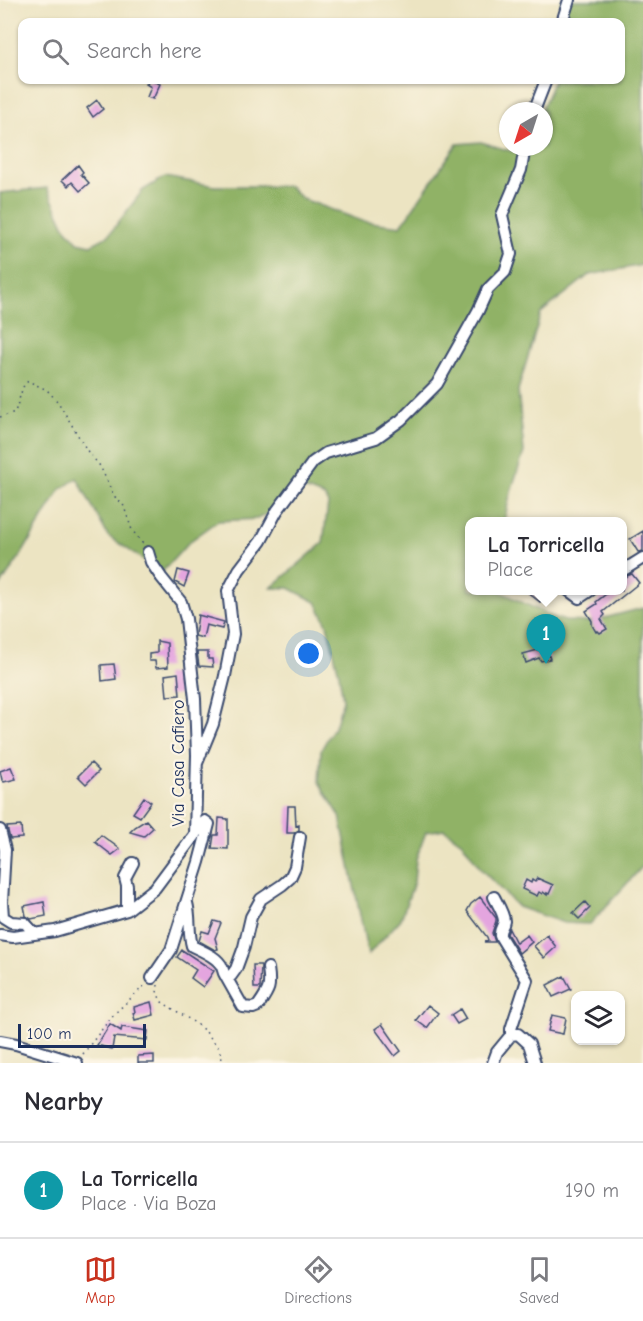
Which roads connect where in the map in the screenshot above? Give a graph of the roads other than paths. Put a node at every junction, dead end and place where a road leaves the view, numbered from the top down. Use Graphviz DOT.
graph roads {
  1 [pos="568,0"];
  2 [pos="563,18"];
  3 [pos="544,84"];
  4 [pos="537,102"];
  5 [pos="523,156"];
  6 [pos="148,552"];
  7 [pos="643,558"];
  8 [pos="627,564"];
  9 [pos="197,764"];
  10 [pos="0,830"];
  11 [pos="195,835"];
  12 [pos="300,837"];
  13 [pos="133,863"];
  14 [pos="494,897"];
  15 [pos="187,901"];
  16 [pos="127,910"];
  17 [pos="35,934"];
  18 [pos="0,935"];
  19 [pos="268,968"];
  20 [pos="226,977"];
  21 [pos="152,978"];
  22 [pos="510,1035"];
  23 [pos="0,1041"];
  24 [pos="77,1063"];
  25 [pos="493,1063"];
  26 [pos="535,1063"];
  1 -- 2 [label="street"];
  3 -- 4 [label="street"];
  5 -- 9 [label="street"];
  6 -- 9 [label="street, Via Casa Cafiero"];
  7 -- 8 [label="street"];
  9 -- 11 [label="street, Via Casa Cafiero"];
  10 -- 17 [label="street"];
  11 -- 15 [label="street, Via Casa Cafiero"];
  11 -- 16 [label="street"];
  12 -- 20 [label="street"];
  13 -- 16 [label="street"];
  14 -- 22 [label="street"];
  15 -- 20 [label="street"];
  15 -- 21 [label="street, Via Casa Cafiero"];
  16 -- 17 [label="street"];
  17 -- 18 [label="street"];
  19 -- 20 [label="street"];
  22 -- 25 [label="street"];
  22 -- 26 [label="street"];
  23 -- 24 [label="street"];
}
